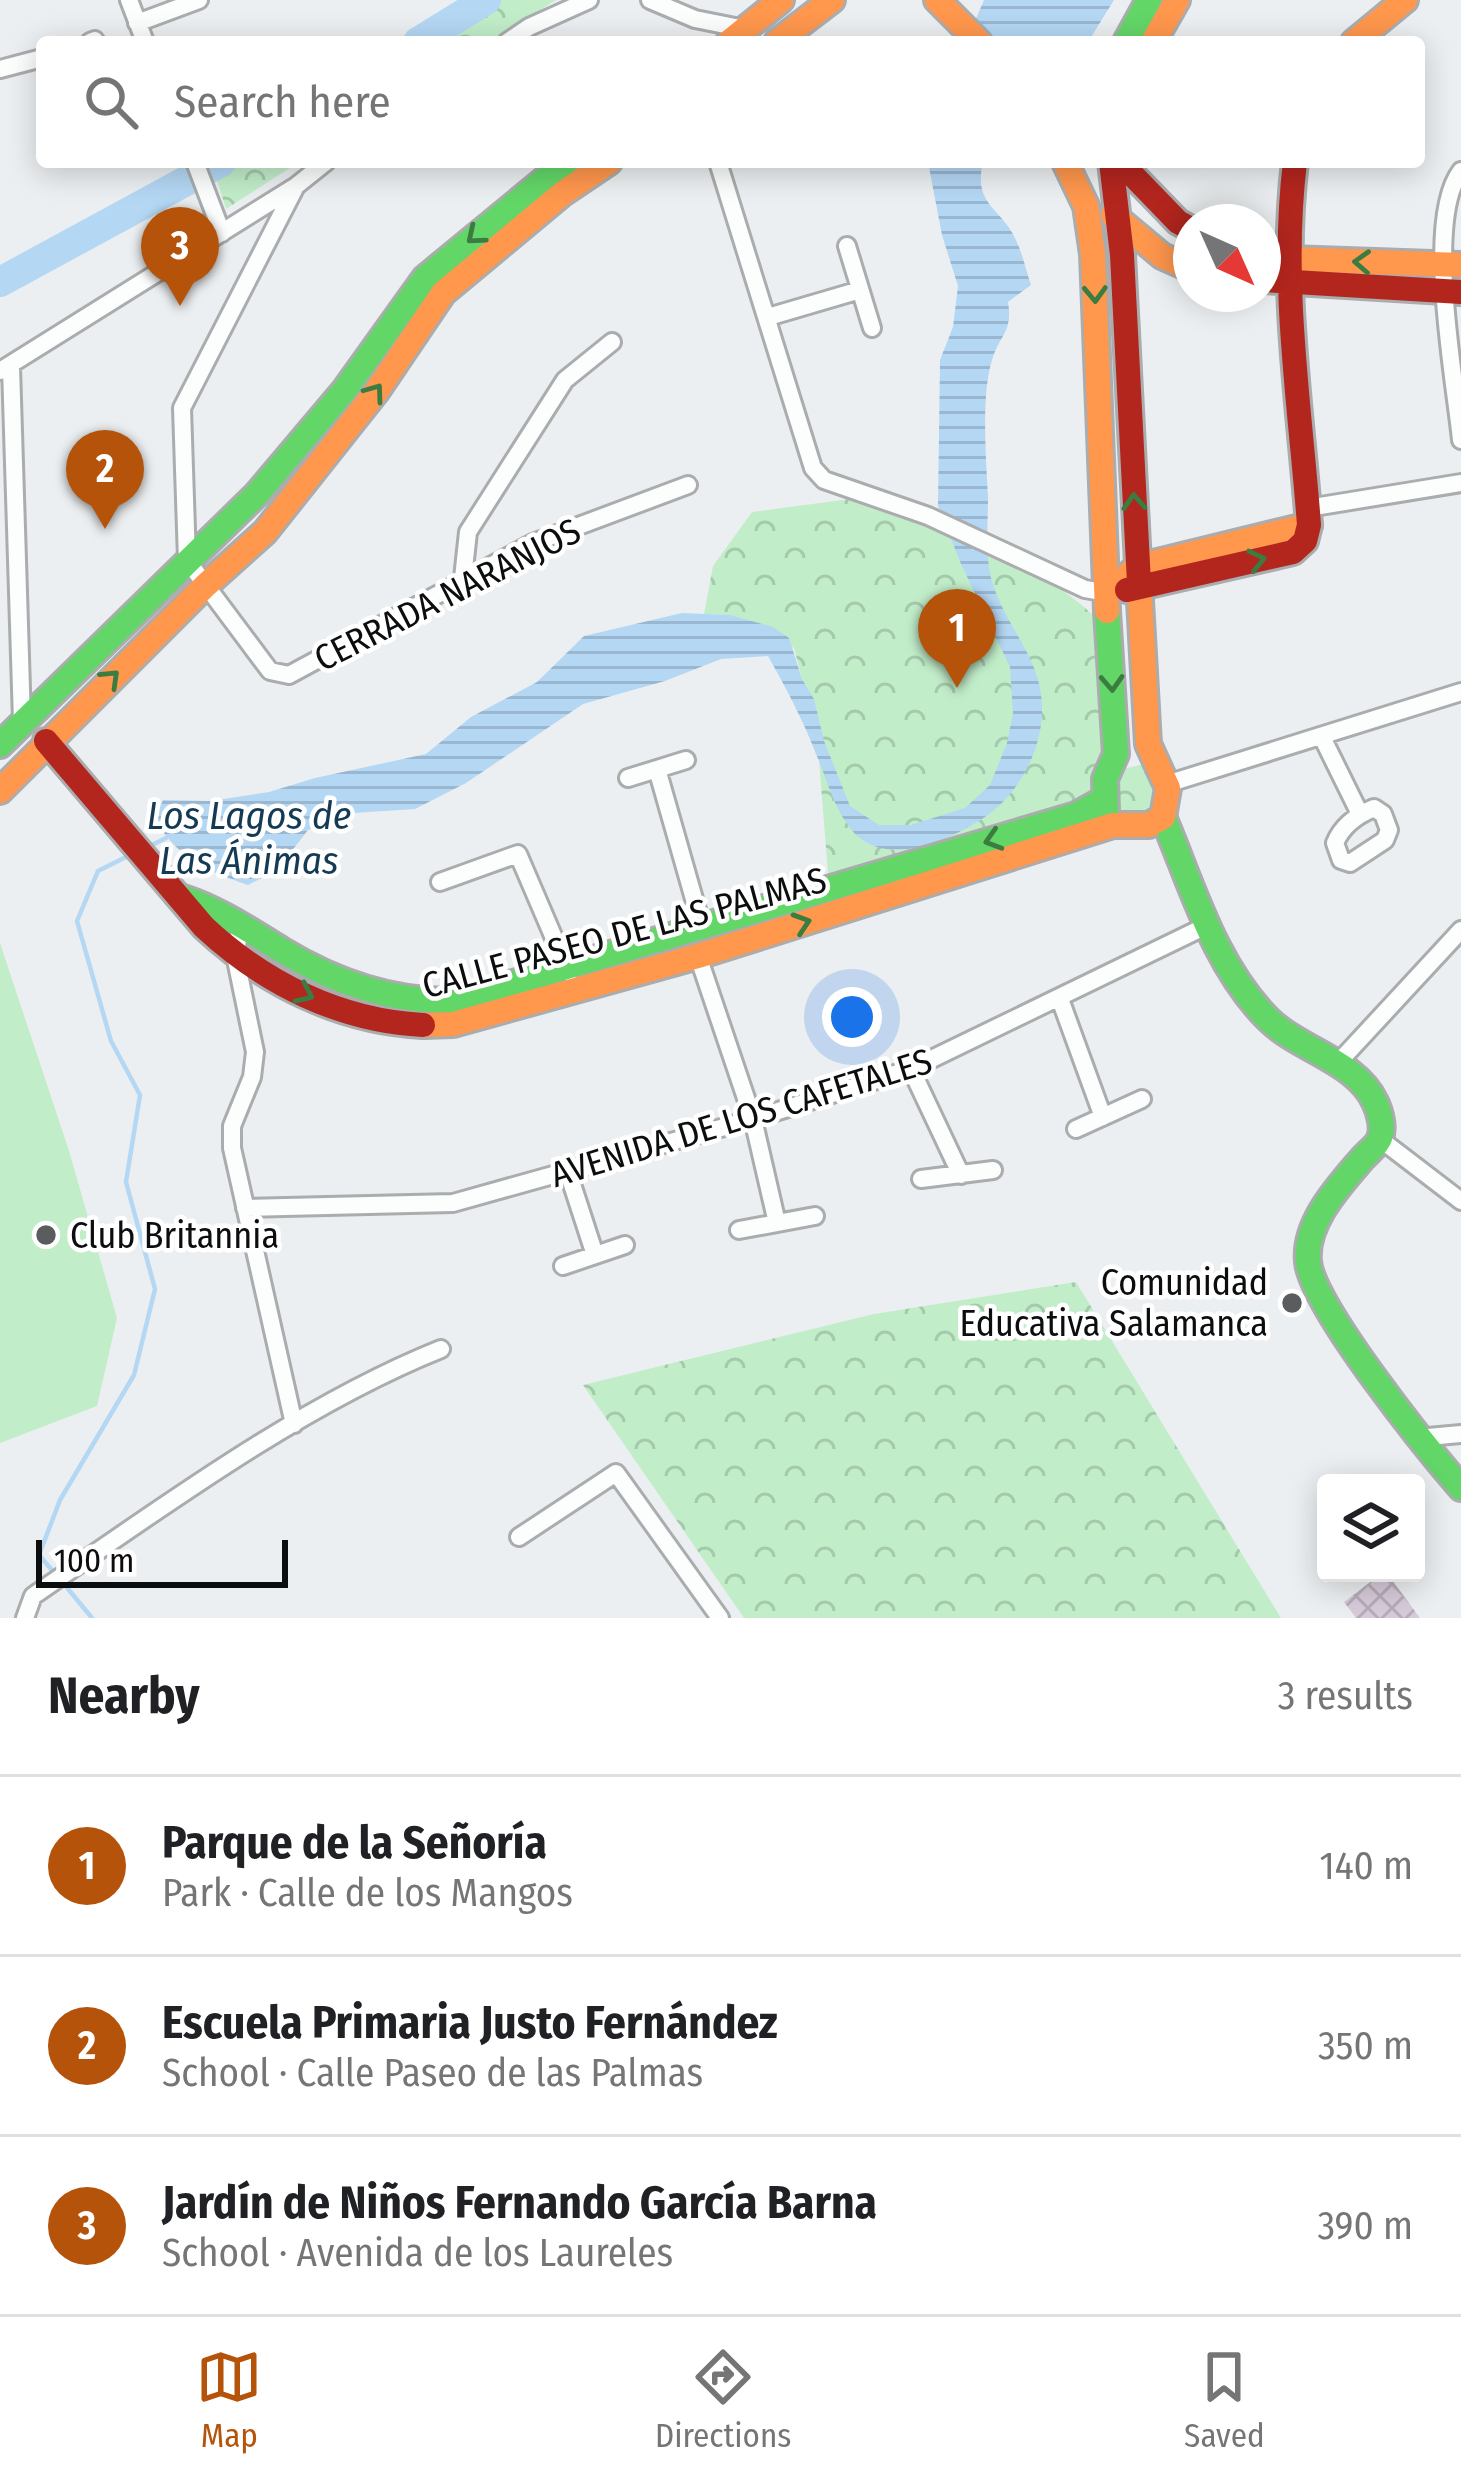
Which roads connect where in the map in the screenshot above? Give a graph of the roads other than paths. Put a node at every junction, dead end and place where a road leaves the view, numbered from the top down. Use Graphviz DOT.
graph roads {
  1 [pos="129,0"];
  2 [pos="200,0"];
  3 [pos="589,0"];
  4 [pos="650,0"];
  5 [pos="782,0"];
  6 [pos="832,0"];
  7 [pos="937,0"];
  8 [pos="1149,0"];
  9 [pos="1177,0"];
  10 [pos="1406,0"];
  11 [pos="695,19"];
  12 [pos="137,22"];
  13 [pos="143,36"];
  14 [pos="516,36"];
  15 [pos="696,36"];
  16 [pos="737,36"];
  17 [pos="785,36"];
  18 [pos="973,36"];
  19 [pos="1129,36"];
  20 [pos="1157,36"];
  21 [pos="1361,36"];
  22 [pos="36,60"];
  23 [pos="0,69"];
  24 [pos="198,168"];
  25 [pos="318,168"];
  26 [pos="559,168"];
  27 [pos="600,168"];
  28 [pos="720,168"];
  29 [pos="1111,168"];
  30 [pos="1126,168"];
  31 [pos="1294,168"];
  32 [pos="1071,171"];
  33 [pos="1461,171"];
  34 [pos="296,186"];
  35 [pos="1114,217"];
  36 [pos="1173,217"];
  37 [pos="222,233"];
  38 [pos="847,246"];
  39 [pos="1281,257"];
  40 [pos="1289,259"];
  41 [pos="1173,261"];
  42 [pos="1453,279"];
  43 [pos="1281,283"];
  44 [pos="1291,285"];
  45 [pos="860,290"];
  46 [pos="768,317"];
  47 [pos="872,328"];
  48 [pos="612,342"];
  49 [pos="5,369"];
  50 [pos="1461,440"];
  51 [pos="1461,483"];
  52 [pos="688,485"];
  53 [pos="1309,517"];
  54 [pos="187,560"];
  55 [pos="463,578"];
  56 [pos="1138,578"];
  57 [pos="206,585"];
  58 [pos="1108,593"];
  59 [pos="1461,692"];
  60 [pos="22,721"];
  61 [pos="1322,736"];
  62 [pos="46,741"];
  63 [pos="0,745"];
  64 [pos="686,760"];
  65 [pos="657,769"];
  66 [pos="628,778"];
  67 [pos="1170,783"];
  68 [pos="0,791"];
  69 [pos="1103,800"];
  70 [pos="1360,814"];
  71 [pos="1163,818"];
  72 [pos="1113,825"];
  73 [pos="440,882"];
  74 [pos="183,898"];
  75 [pos="757,924"];
  76 [pos="1210,924"];
  77 [pos="241,926"];
  78 [pos="702,927"];
  79 [pos="1461,930"];
  80 [pos="235,955"];
  81 [pos="698,956"];
  82 [pos="567,965"];
  83 [pos="574,991"];
  84 [pos="1060,999"];
  85 [pos="1336,1065"];
  86 [pos="911,1069"];
  87 [pos="1142,1100"];
  88 [pos="1102,1117"];
  89 [pos="753,1119"];
  90 [pos="1076,1129"];
  91 [pos="1380,1139"];
  92 [pos="993,1170"];
  93 [pos="568,1172"];
  94 [pos="961,1174"];
  95 [pos="921,1179"];
  96 [pos="1460,1198"];
  97 [pos="244,1208"];
  98 [pos="814,1216"];
  99 [pos="777,1223"];
  100 [pos="739,1230"];
  101 [pos="625,1245"];
  102 [pos="596,1255"];
  103 [pos="563,1266"];
  104 [pos="441,1349"];
  105 [pos="294,1424"];
  106 [pos="1461,1434"];
  107 [pos="1417,1438"];
  108 [pos="1461,1488"];
  109 [pos="519,1537"];
  110 [pos="25,1618"];
  111 [pos="720,1618"];
  1 -- 12 [label="street"];
  2 -- 12 [label="street"];
  3 -- 14 [label="street"];
  4 -- 11 [label="street"];
  5 -- 16 [label="street"];
  6 -- 17 [label="street"];
  7 -- 18 [label="street"];
  8 -- 19 [label="street"];
  9 -- 20 [label="street"];
  10 -- 21 [label="street"];
  11 -- 15 [label="street"];
  11 -- 16 [label="street"];
  12 -- 13 [label="street"];
  22 -- 23 [label="street"];
  24 -- 37 [label="street"];
  25 -- 34 [label="street"];
  26 -- 54 [label="street, one-way"];
  57 -- 27 [label="street, one-way"];
  28 -- 46 [label="street"];
  29 -- 35 [label="street"];
  30 -- 36 [label="street"];
  31 -- 40 [label="street"];
  32 -- 35 [label="street"];
  32 -- 58 [label="street, one-way"];
  33 -- 42 [label="street"];
  34 -- 37 [label="street"];
  34 -- 54 [label="street"];
  35 -- 41 [label="street"];
  56 -- 35 [label="street, one-way"];
  37 -- 49 [label="street"];
  38 -- 45 [label="street"];
  39 -- 40 [label="street"];
  42 -- 40 [label="street, one-way"];
  40 -- 44 [label="street"];
  42 -- 44 [label="street"];
  42 -- 50 [label="street"];
  43 -- 44 [label="street"];
  44 -- 53 [label="street"];
  45 -- 46 [label="street"];
  45 -- 47 [label="street"];
  46 -- 58 [label="street"];
  48 -- 55 [label="street"];
  49 -- 60 [label="street"];
  51 -- 53 [label="street"];
  52 -- 55 [label="street, CERRADA NARANJOS"];
  53 -- 56 [label="street"];
  54 -- 57 [label="street, CERRADA NARANJOS"];
  54 -- 60 [label="street"];
  55 -- 57 [label="street, CERRADA NARANJOS"];
  56 -- 58 [label="street"];
  56 -- 67 [label="street"];
  62 -- 57 [label="street, one-way"];
  58 -- 69 [label="street, one-way"];
  59 -- 61 [label="street"];
  60 -- 62 [label="street, CALLE PASEO DE LAS PALMAS"];
  60 -- 63 [label="street"];
  61 -- 67 [label="street"];
  61 -- 70 [label="street"];
  62 -- 68 [label="street"];
  62 -- 74 [label="street, CALLE PASEO DE LAS PALMAS"];
  64 -- 65 [label="street"];
  65 -- 66 [label="street"];
  65 -- 78 [label="street"];
  67 -- 71 [label="street"];
  69 -- 72 [label="street"];
  69 -- 75 [label="street, CALLE PASEO DE LAS PALMAS, one-way"];
  71 -- 72 [label="street, CALLE PASEO DE LAS PALMAS"];
  71 -- 76 [label="street"];
  75 -- 72 [label="street, CALLE PASEO DE LAS PALMAS, one-way"];
  73 -- 82 [label="street"];
  74 -- 77 [label="street, CALLE PASEO DE LAS PALMAS"];
  74 -- 80 [label="street, CALLE PASEO DE LAS PALMAS"];
  75 -- 78 [label="street, CALLE PASEO DE LAS PALMAS"];
  75 -- 81 [label="street, CALLE PASEO DE LAS PALMAS"];
  76 -- 84 [label="street, AVENIDA DE LOS CAFETALES"];
  76 -- 85 [label="street"];
  77 -- 80 [label="street"];
  77 -- 82 [label="street, CALLE PASEO DE LAS PALMAS"];
  78 -- 82 [label="street, CALLE PASEO DE LAS PALMAS"];
  79 -- 85 [label="street"];
  80 -- 83 [label="street, CALLE PASEO DE LAS PALMAS, one-way"];
  80 -- 97 [label="street"];
  81 -- 83 [label="street, CALLE PASEO DE LAS PALMAS"];
  81 -- 89 [label="street"];
  82 -- 83 [label="street"];
  84 -- 86 [label="street, AVENIDA DE LOS CAFETALES"];
  84 -- 88 [label="street"];
  85 -- 91 [label="street"];
  86 -- 89 [label="street, AVENIDA DE LOS CAFETALES"];
  86 -- 94 [label="street"];
  87 -- 88 [label="street"];
  88 -- 90 [label="street"];
  89 -- 93 [label="street, AVENIDA DE LOS CAFETALES"];
  89 -- 99 [label="street"];
  91 -- 96 [label="street"];
  91 -- 107 [label="street"];
  92 -- 94 [label="street"];
  93 -- 97 [label="street, AVENIDA DE LOS CAFETALES"];
  93 -- 102 [label="street"];
  94 -- 95 [label="street"];
  97 -- 105 [label="street"];
  98 -- 99 [label="street"];
  99 -- 100 [label="street"];
  101 -- 102 [label="street"];
  102 -- 103 [label="street"];
  104 -- 105 [label="street"];
  105 -- 110 [label="street"];
  106 -- 107 [label="street"];
  107 -- 108 [label="street"];
  109 -- 111 [label="street"];
}
